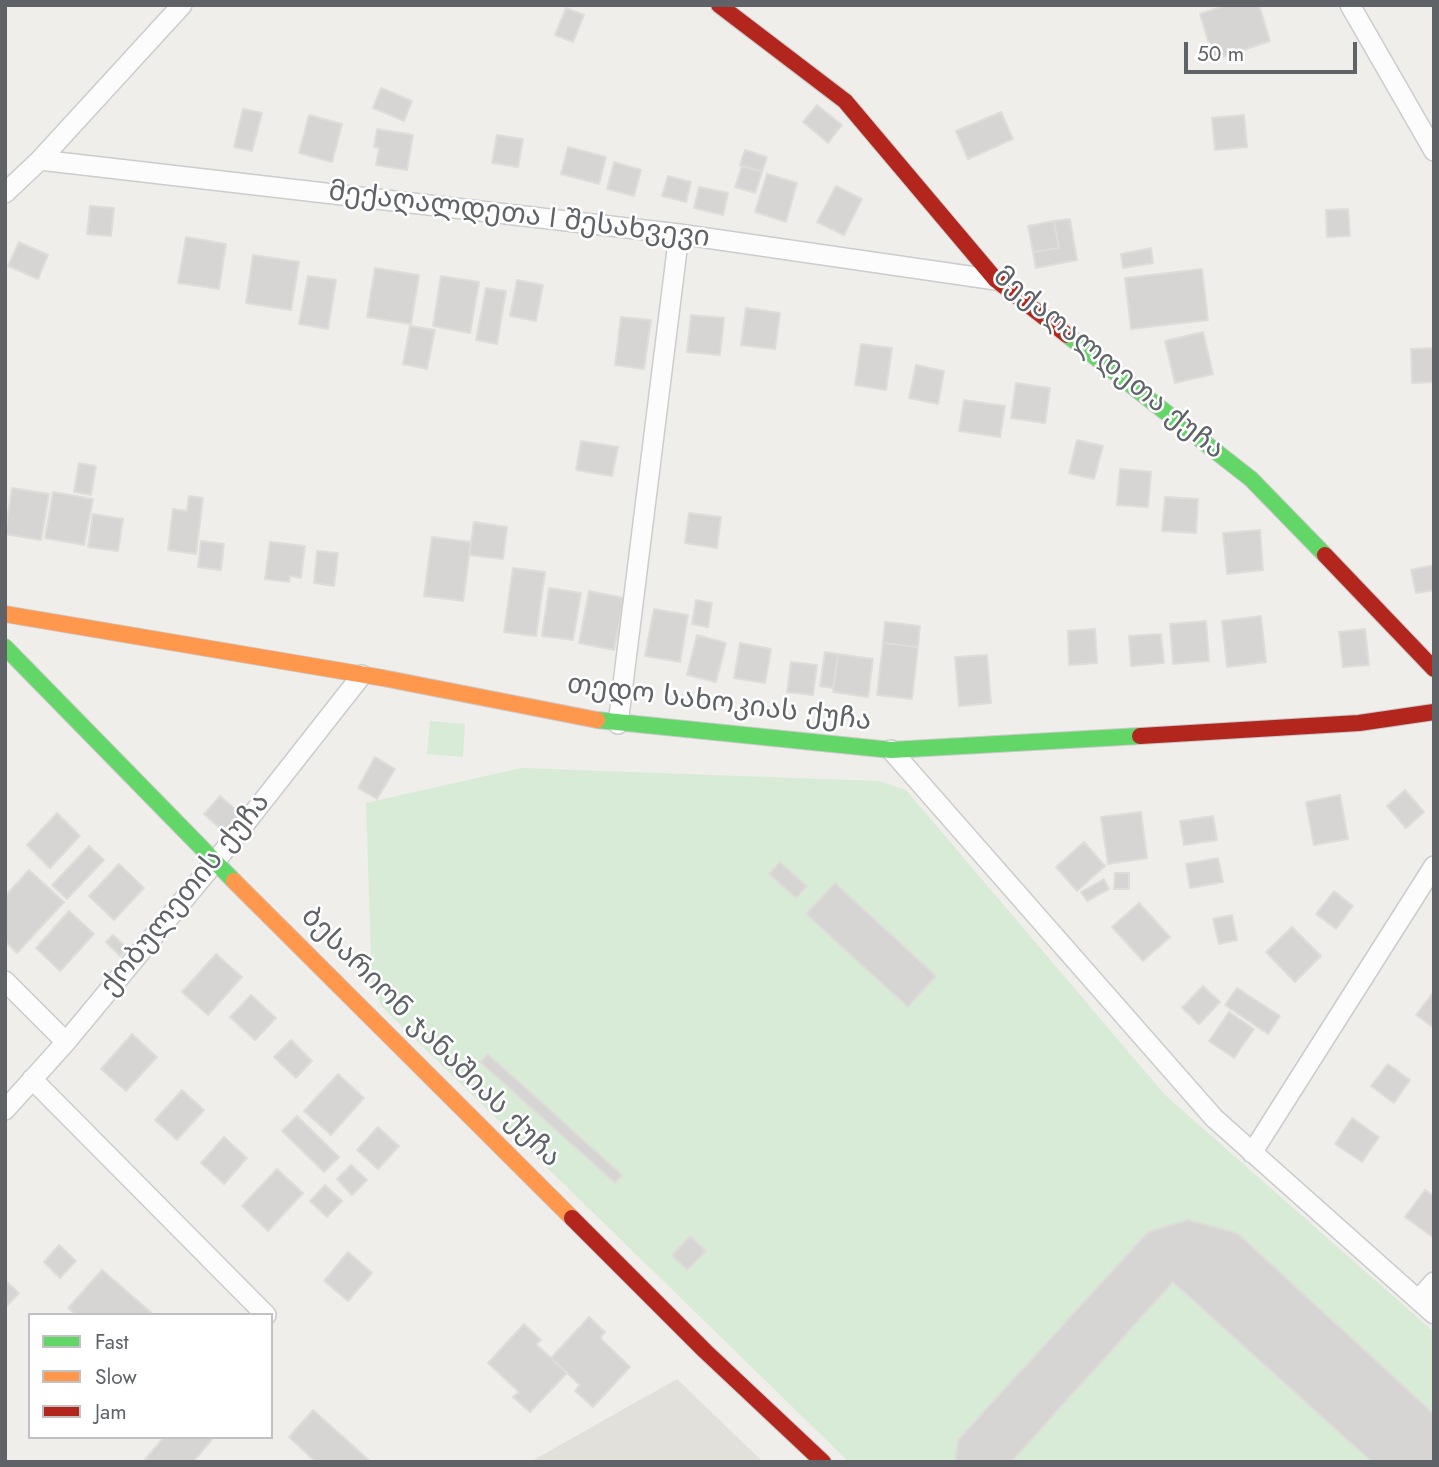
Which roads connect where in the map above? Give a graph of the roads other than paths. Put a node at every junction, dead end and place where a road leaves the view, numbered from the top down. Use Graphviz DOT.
graph roads {
  1 [pos="182,5"];
  2 [pos="719,5"];
  3 [pos="1350,5"];
  4 [pos="1434,152"];
  5 [pos="40,160"];
  6 [pos="5,193"];
  7 [pos="679,234"];
  8 [pos="996,280"];
  9 [pos="5,614"];
  10 [pos="5,646"];
  11 [pos="1434,669"];
  12 [pos="362,675"];
  13 [pos="1434,712"];
  14 [pos="618,724"];
  15 [pos="891,750"];
  16 [pos="215,862"];
  17 [pos="1434,866"];
  18 [pos="5,981"];
  19 [pos="66,1042"];
  20 [pos="32,1079"];
  21 [pos="5,1110"];
  22 [pos="1252,1153"];
  23 [pos="1434,1282"];
  24 [pos="1418,1300"];
  25 [pos="264,1313"];
  26 [pos="1434,1314"];
  27 [pos="823,1462"];
  1 -- 5 [label="street"];
  2 -- 8 [label="street, მექაღალდეთა ქუჩა"];
  3 -- 4 [label="street"];
  5 -- 6 [label="street"];
  5 -- 7 [label="street, მექაღალდეთა I შესახვევი"];
  7 -- 8 [label="street, მექაღალდეთა I შესახვევი"];
  7 -- 14 [label="street"];
  8 -- 11 [label="street, მექაღალდეთა ქუჩა"];
  9 -- 12 [label="street, თედო სახოკიას ქუჩა"];
  10 -- 16 [label="street, ბესარიონ ჯანაშიას ქუჩა"];
  12 -- 14 [label="street, თედო სახოკიას ქუჩა"];
  12 -- 16 [label="street, ქობულეთის ქუჩა"];
  13 -- 15 [label="street, თედო სახოკიას ქუჩა"];
  14 -- 15 [label="street, თედო სახოკიას ქუჩა"];
  15 -- 22 [label="street"];
  16 -- 19 [label="street, ქობულეთის ქუჩა"];
  16 -- 27 [label="street, ბესარიონ ჯანაშიას ქუჩა"];
  17 -- 22 [label="street"];
  18 -- 19 [label="street"];
  19 -- 20 [label="street, ქობულეთის ქუჩა"];
  20 -- 21 [label="street, ქობულეთის ქუჩა"];
  20 -- 25 [label="street"];
  22 -- 24 [label="street"];
  23 -- 24 [label="street"];
  24 -- 26 [label="street"];
}
